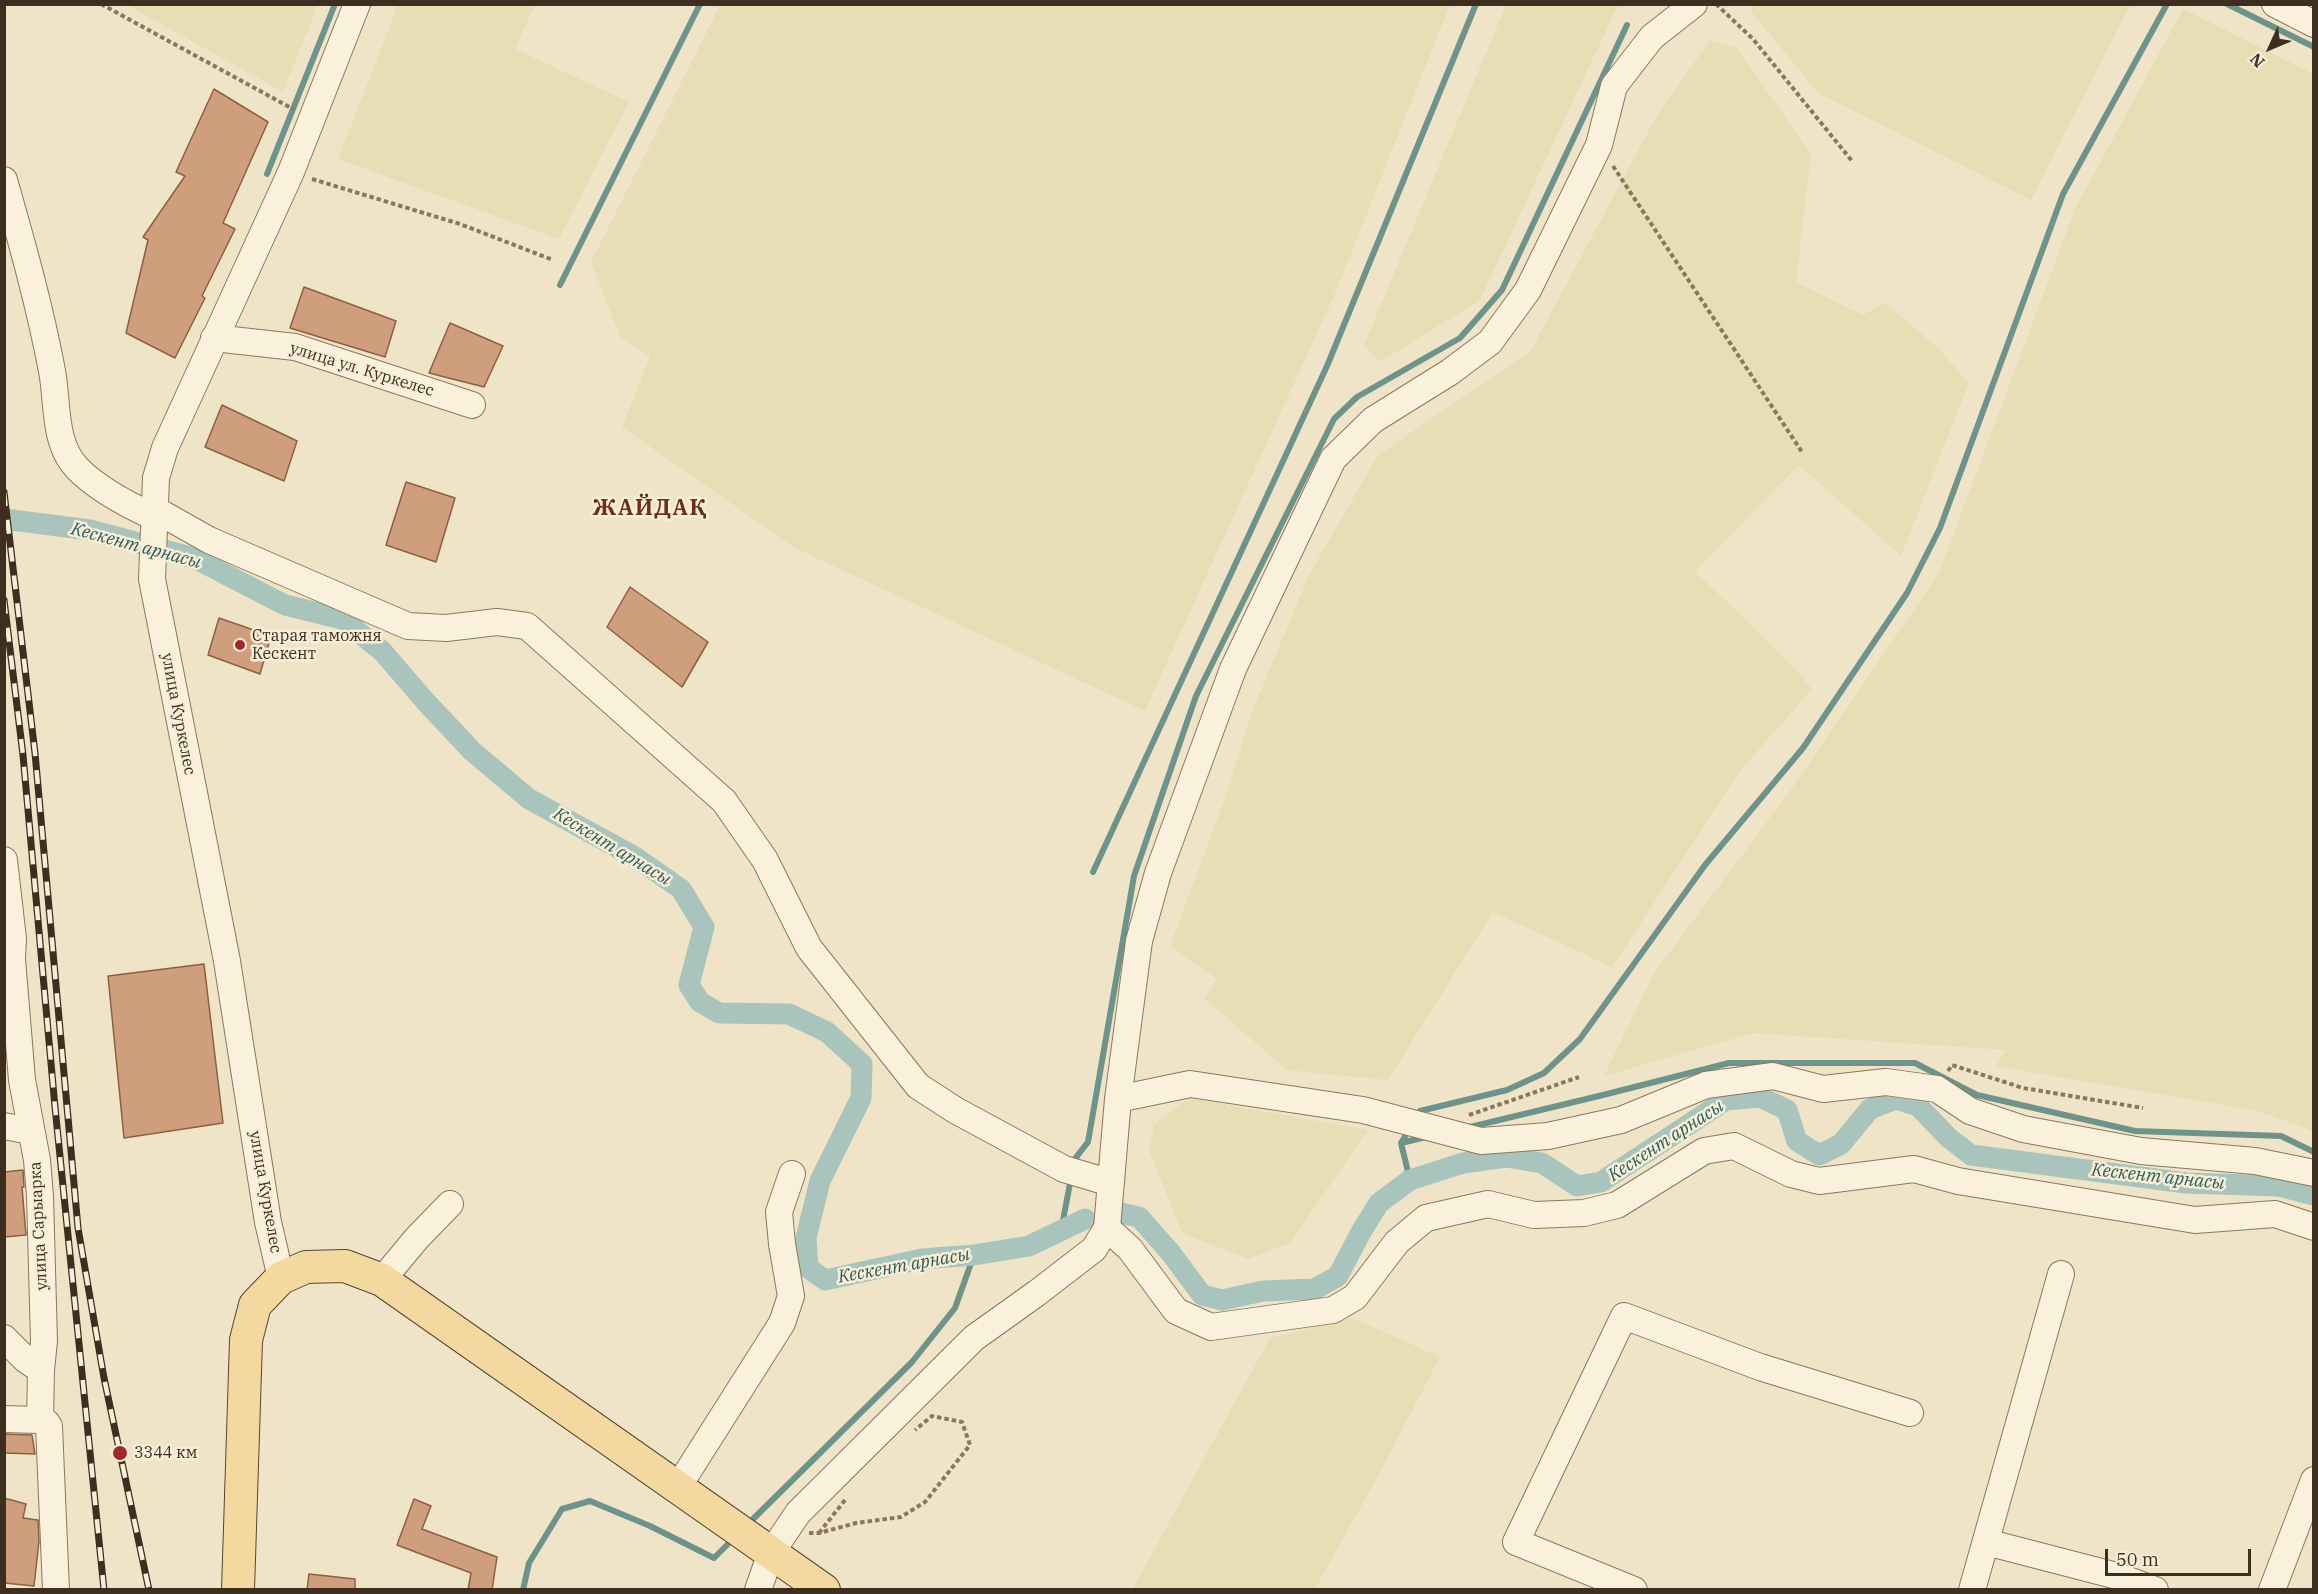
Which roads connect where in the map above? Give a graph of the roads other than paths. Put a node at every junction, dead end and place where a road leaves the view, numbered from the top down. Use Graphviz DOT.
graph roads {
  1 [pos="357,4"];
  2 [pos="1694,4"];
  3 [pos="2275,4"];
  4 [pos="2313,24"];
  5 [pos="4,180"];
  6 [pos="214,338"];
  7 [pos="472,405"];
  8 [pos="154,521"];
  9 [pos="4,860"];
  10 [pos="1118,1099"];
  11 [pos="4,1126"];
  12 [pos="30,1131"];
  13 [pos="2313,1173"];
  14 [pos="792,1174"];
  15 [pos="1111,1183"];
  16 [pos="450,1204"];
  17 [pos="2313,1227"];
  18 [pos="1107,1228"];
  19 [pos="2061,1274"];
  20 [pos="281,1278"];
  21 [pos="382,1280"];
  22 [pos="4,1338"];
  23 [pos="41,1370"];
  24 [pos="1910,1413"];
  25 [pos="4,1419"];
  26 [pos="40,1420"];
  27 [pos="2313,1480"];
  28 [pos="678,1487"];
  29 [pos="759,1537"];
  30 [pos="1986,1542"];
  31 [pos="56,1590"];
  32 [pos="238,1590"];
  33 [pos="758,1590"];
  34 [pos="824,1590"];
  35 [pos="1634,1590"];
  36 [pos="1972,1590"];
  37 [pos="2155,1590"];
  38 [pos="2272,1590"];
  1 -- 6 [label="street, улица Куркелес"];
  2 -- 10 [label="street"];
  3 -- 4 [label="street"];
  5 -- 8 [label="street"];
  6 -- 7 [label="street, улица ул. Куркелес"];
  6 -- 8 [label="street, улица Куркелес"];
  8 -- 15 [label="street"];
  8 -- 20 [label="street, улица Куркелес"];
  9 -- 12 [label="street, улица Сарыарка"];
  10 -- 13 [label="street"];
  10 -- 15 [label="street"];
  11 -- 12 [label="street"];
  12 -- 23 [label="street, улица Сарыарка"];
  14 -- 28 [label="street"];
  15 -- 18 [label="street"];
  16 -- 21 [label="street"];
  17 -- 18 [label="street"];
  18 -- 29 [label="street"];
  19 -- 30 [label="street"];
  20 -- 21 [label="main road"];
  20 -- 32 [label="main road"];
  21 -- 28 [label="main road"];
  22 -- 23 [label="street"];
  23 -- 26 [label="street, улица Сарыарка"];
  24 -- 35 [label="street"];
  25 -- 26 [label="street"];
  26 -- 31 [label="street, улица Сарыарка"];
  27 -- 38 [label="street"];
  28 -- 29 [label="main road"];
  29 -- 33 [label="street"];
  29 -- 34 [label="main road"];
  30 -- 36 [label="street"];
  30 -- 37 [label="street"];
}
